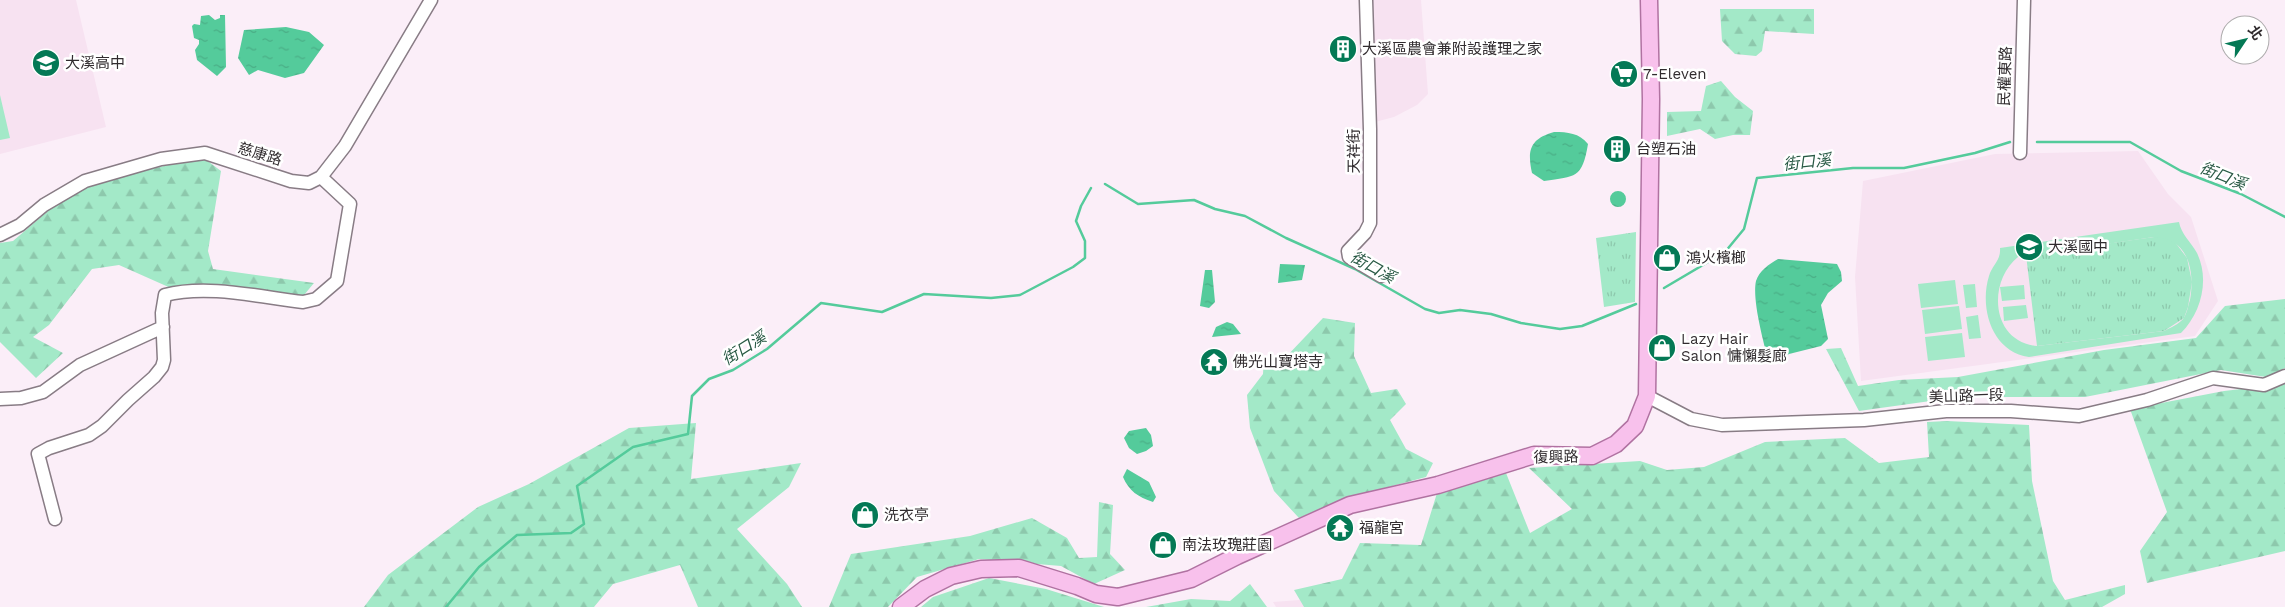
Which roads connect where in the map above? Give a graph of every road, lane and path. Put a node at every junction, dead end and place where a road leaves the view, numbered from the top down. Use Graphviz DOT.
graph roads {
  1 [pos="431,0"];
  2 [pos="1366,0"];
  3 [pos="1649,0"];
  4 [pos="2024,0"];
  5 [pos="2020,153"];
  6 [pos="321,178"];
  7 [pos="0,235"];
  8 [pos="1381,276"];
  9 [pos="163,327"];
  10 [pos="2285,376"];
  11 [pos="1646,396"];
  12 [pos="0,399"];
  13 [pos="55,519"];
  14 [pos="901,607"];
  1 -- 6 [label="street"];
  2 -- 8 [label="street, 天祥街"];
  3 -- 11 [label="main road, 復興路"];
  4 -- 5 [label="street, 民權東路"];
  6 -- 7 [label="street, 慈康路"];
  6 -- 9 [label="street"];
  9 -- 12 [label="street"];
  9 -- 13 [label="street"];
  10 -- 11 [label="street, 美山路一段"];
  11 -- 14 [label="main road, 復興路"];
}
